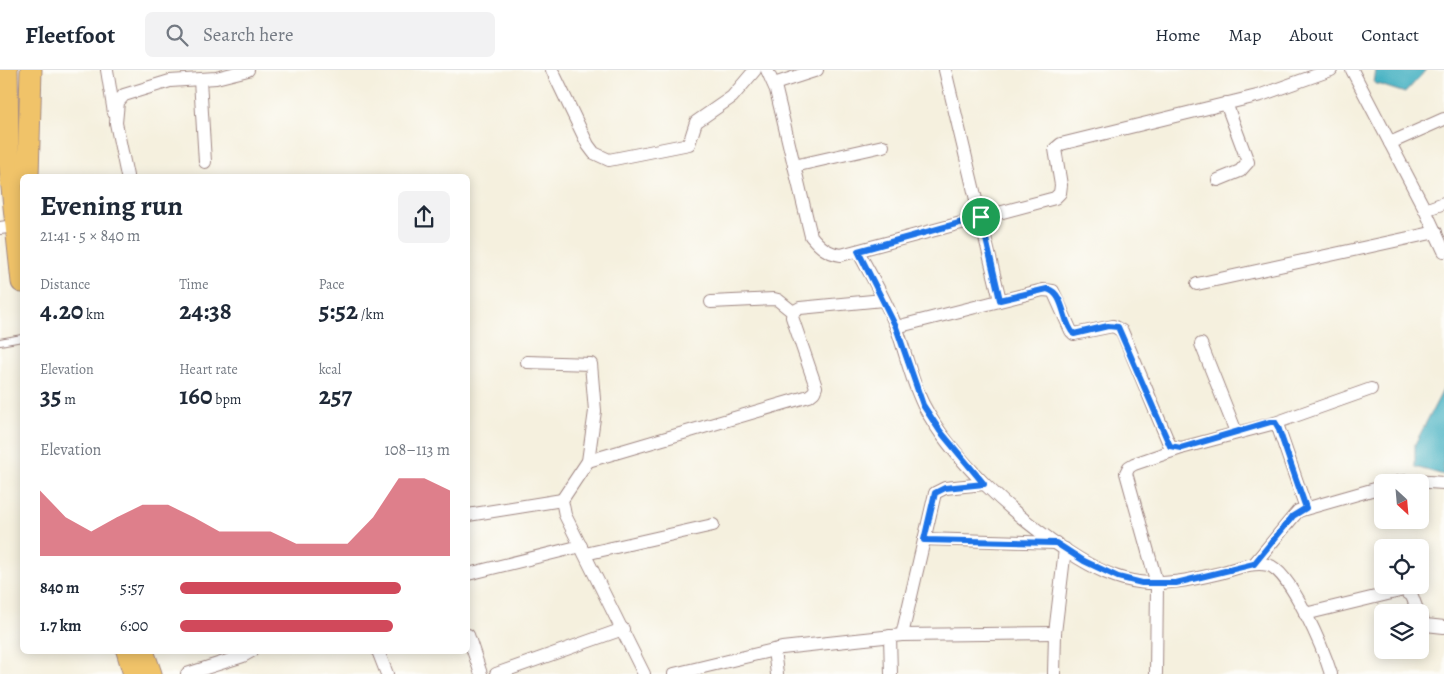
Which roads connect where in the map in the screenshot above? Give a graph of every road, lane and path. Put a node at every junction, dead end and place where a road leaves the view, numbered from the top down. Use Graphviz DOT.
graph roads {
  1 [pos="7,70"];
  2 [pos="31,70"];
  3 [pos="106,70"];
  4 [pos="248,70"];
  5 [pos="552,70"];
  6 [pos="755,70"];
  7 [pos="767,70"];
  8 [pos="817,70"];
  9 [pos="945,70"];
  10 [pos="1331,70"];
  11 [pos="1352,70"];
  12 [pos="200,80"];
  13 [pos="774,84"];
  14 [pos="1226,103"];
  15 [pos="1444,119"];
  16 [pos="116,123"];
  17 [pos="1390,143"];
  18 [pos="883,146"];
  19 [pos="205,162"];
  20 [pos="794,166"];
  21 [pos="28,174"];
  22 [pos="127,174"];
  23 [pos="1218,180"];
  24 [pos="1444,203"];
  25 [pos="1425,210"];
  26 [pos="981,217"];
  27 [pos="8,227"];
  28 [pos="1436,232"];
  29 [pos="858,251"];
  30 [pos="1444,251"];
  31 [pos="20,274"];
  32 [pos="1197,284"];
  33 [pos="883,300"];
  34 [pos="1000,300"];
  35 [pos="711,302"];
  36 [pos="793,312"];
  37 [pos="896,327"];
  38 [pos="20,338"];
  39 [pos="0,342"];
  40 [pos="1201,344"];
  41 [pos="527,362"];
  42 [pos="1371,389"];
  43 [pos="1275,422"];
  44 [pos="1236,432"];
  45 [pos="1181,448"];
  46 [pos="588,462"];
  47 [pos="1429,482"];
  48 [pos="1444,483"];
  49 [pos="984,484"];
  50 [pos="1374,489"];
  51 [pos="562,500"];
  52 [pos="1306,508"];
  53 [pos="470,514"];
  54 [pos="713,525"];
  55 [pos="924,540"];
  56 [pos="1061,546"];
  57 [pos="583,550"];
  58 [pos="1254,564"];
  59 [pos="470,574"];
  60 [pos="1157,584"];
  61 [pos="1415,604"];
  62 [pos="1305,614"];
  63 [pos="1429,625"];
  64 [pos="1444,627"];
  65 [pos="623,629"];
  66 [pos="1055,633"];
  67 [pos="896,636"];
  68 [pos="470,640"];
  69 [pos="774,650"];
  70 [pos="128,654"];
  71 [pos="144,654"];
  72 [pos="247,654"];
  73 [pos="379,654"];
  74 [pos="134,674"];
  75 [pos="151,674"];
  76 [pos="187,674"];
  77 [pos="387,674"];
  78 [pos="481,674"];
  79 [pos="496,674"];
  80 [pos="644,674"];
  81 [pos="674,674"];
  82 [pos="777,674"];
  83 [pos="891,674"];
  84 [pos="1054,674"];
  85 [pos="1156,674"];
  86 [pos="1331,674"];
  1 -- 27 [label="highway"];
  2 -- 21 [label="highway"];
  3 -- 16 [label="street"];
  4 -- 12 [label="street"];
  5 -- 6 [label="street"];
  7 -- 13 [label="street"];
  8 -- 13 [label="street"];
  9 -- 26 [label="street"];
  10 -- 14 [label="street"];
  11 -- 17 [label="street"];
  12 -- 16 [label="street"];
  12 -- 19 [label="street"];
  13 -- 20 [label="street"];
  14 -- 23 [label="street"];
  14 -- 26 [label="street"];
  15 -- 17 [label="street"];
  16 -- 22 [label="street"];
  17 -- 25 [label="street"];
  18 -- 20 [label="street"];
  20 -- 29 [label="street"];
  24 -- 25 [label="street"];
  25 -- 28 [label="street"];
  26 -- 29 [label="street"];
  26 -- 34 [label="street"];
  27 -- 31 [label="highway"];
  28 -- 30 [label="street"];
  28 -- 32 [label="street"];
  29 -- 33 [label="street"];
  33 -- 36 [label="street"];
  33 -- 37 [label="street"];
  34 -- 37 [label="street"];
  34 -- 45 [label="street"];
  35 -- 36 [label="street"];
  36 -- 46 [label="street"];
  37 -- 49 [label="street"];
  38 -- 39 [label="lane"];
  40 -- 44 [label="street"];
  41 -- 46 [label="street"];
  42 -- 43 [label="street"];
  43 -- 44 [label="street"];
  43 -- 52 [label="street"];
  44 -- 45 [label="street"];
  45 -- 60 [label="street"];
  46 -- 51 [label="street"];
  47 -- 48 [label="street"];
  49 -- 55 [label="street"];
  49 -- 56 [label="street"];
  50 -- 52 [label="street"];
  51 -- 53 [label="street"];
  51 -- 57 [label="street"];
  52 -- 58 [label="street"];
  54 -- 57 [label="street"];
  55 -- 56 [label="street"];
  55 -- 67 [label="street"];
  56 -- 60 [label="street"];
  56 -- 66 [label="street"];
  57 -- 59 [label="street"];
  57 -- 65 [label="street"];
  58 -- 60 [label="street"];
  58 -- 62 [label="street"];
  60 -- 85 [label="street"];
  61 -- 62 [label="street"];
  62 -- 86 [label="street"];
  63 -- 64 [label="street"];
  65 -- 79 [label="street"];
  65 -- 80 [label="street"];
  66 -- 67 [label="street"];
  66 -- 84 [label="street"];
  67 -- 69 [label="street"];
  67 -- 83 [label="street"];
  68 -- 78 [label="street"];
  69 -- 81 [label="street"];
  69 -- 82 [label="street"];
  70 -- 74 [label="highway"];
  71 -- 75 [label="highway"];
  72 -- 76 [label="street"];
  73 -- 77 [label="street"];
}
